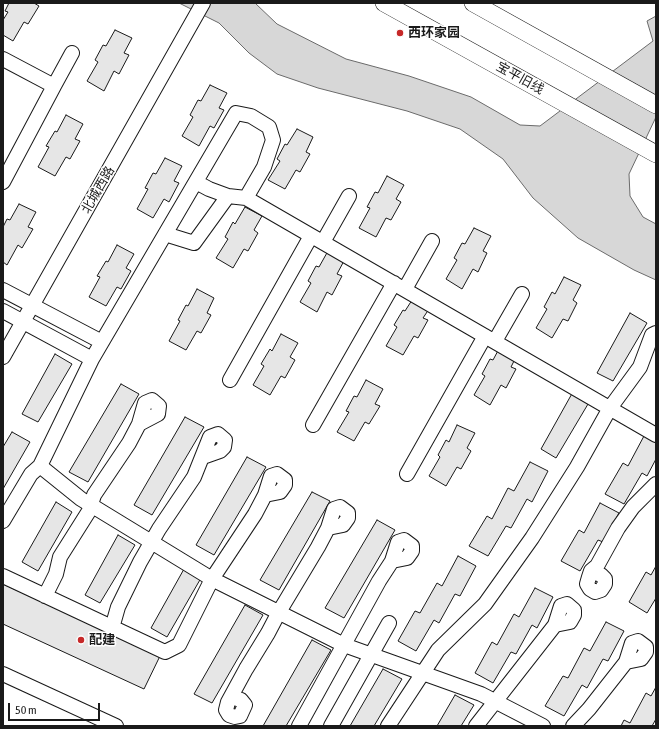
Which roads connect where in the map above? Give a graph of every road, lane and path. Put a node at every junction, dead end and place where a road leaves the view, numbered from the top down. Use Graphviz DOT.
graph roads {
  1 [pos="203,3"];
  2 [pos="384,3"];
  3 [pos="473,3"];
  4 [pos="72,53"];
  5 [pos="3,59"];
  6 [pos="54,86"];
  7 [pos="656,105"];
  8 [pos="655,153"];
  9 [pos="3,182"];
  10 [pos="196,182"];
  11 [pos="228,196"];
  12 [pos="349,196"];
  13 [pos="246,198"];
  14 [pos="165,234"];
  15 [pos="317,239"];
  16 [pos="432,241"];
  17 [pos="399,286"];
  18 [pos="3,290"];
  19 [pos="522,294"];
  20 [pos="33,305"];
  21 [pos="3,312"];
  22 [pos="22,322"];
  23 [pos="656,333"];
  24 [pos="490,338"];
  25 [pos="102,342"];
  26 [pos="651,353"];
  27 [pos="3,357"];
  28 [pos="92,359"];
  29 [pos="230,380"];
  30 [pos="610,408"];
  31 [pos="139,424"];
  32 [pos="313,425"];
  33 [pos="656,435"];
  34 [pos="204,457"];
  35 [pos="40,466"];
  36 [pos="407,474"];
  37 [pos="656,484"];
  38 [pos="265,495"];
  39 [pos="90,505"];
  40 [pos="3,521"];
  41 [pos="328,528"];
  42 [pos="152,544"];
  43 [pos="392,561"];
  44 [pos="591,571"];
  45 [pos="3,576"];
  46 [pos="212,579"];
  47 [pos="45,596"];
  48 [pos="279,612"];
  49 [pos="389,623"];
  50 [pos="555,625"];
  51 [pos="112,628"];
  52 [pos="344,645"];
  53 [pos="370,656"];
  54 [pos="626,662"];
  55 [pos="424,672"];
  56 [pos="3,674"];
  57 [pos="231,697"];
  58 [pos="494,701"];
  59 [pos="116,726"];
  60 [pos="299,726"];
  61 [pos="331,726"];
  62 [pos="388,726"];
  63 [pos="476,726"];
  64 [pos="543,726"];
  65 [pos="573,726"];
  1 -- 20 [label="street, 北城西路"];
  2 -- 8 [label="main road, 宝平旧线"];
  3 -- 7 [label="main road"];
  4 -- 6 [label="street"];
  5 -- 6 [label="street"];
  6 -- 9 [label="street"];
  10 -- 11 [label="street"];
  10 -- 13 [label="street"];
  10 -- 14 [label="street"];
  11 -- 13 [label="street"];
  11 -- 14 [label="street"];
  12 -- 15 [label="street"];
  13 -- 15 [label="street"];
  14 -- 25 [label="street"];
  15 -- 17 [label="street"];
  15 -- 29 [label="street"];
  16 -- 17 [label="street"];
  17 -- 24 [label="street"];
  17 -- 32 [label="street"];
  18 -- 20 [label="street"];
  19 -- 24 [label="street"];
  20 -- 22 [label="street, 北城西路"];
  20 -- 25 [label="street"];
  21 -- 22 [label="street"];
  22 -- 27 [label="street, 北城西路"];
  22 -- 28 [label="street"];
  23 -- 26 [label="street"];
  24 -- 30 [label="street"];
  24 -- 36 [label="street"];
  25 -- 28 [label="street"];
  26 -- 30 [label="street"];
  28 -- 35 [label="street"];
  30 -- 33 [label="street"];
  30 -- 55 [label="street"];
  31 -- 39 [label="street"];
  34 -- 42 [label="street"];
  35 -- 39 [label="street"];
  35 -- 40 [label="street"];
  37 -- 44 [label="street"];
  38 -- 46 [label="street"];
  39 -- 42 [label="street"];
  39 -- 47 [label="street"];
  41 -- 48 [label="street"];
  42 -- 46 [label="street"];
  42 -- 51 [label="street"];
  43 -- 52 [label="street"];
  45 -- 47 [label="street"];
  46 -- 48 [label="street"];
  46 -- 51 [label="street"];
  47 -- 51 [label="street"];
  48 -- 52 [label="street"];
  48 -- 57 [label="street"];
  49 -- 53 [label="street"];
  50 -- 58 [label="street"];
  52 -- 53 [label="street"];
  52 -- 60 [label="street"];
  53 -- 55 [label="street"];
  53 -- 61 [label="street"];
  54 -- 65 [label="street"];
  55 -- 58 [label="street"];
  55 -- 62 [label="street"];
  56 -- 59 [label="street"];
  58 -- 63 [label="street"];
  58 -- 64 [label="street"];
}
